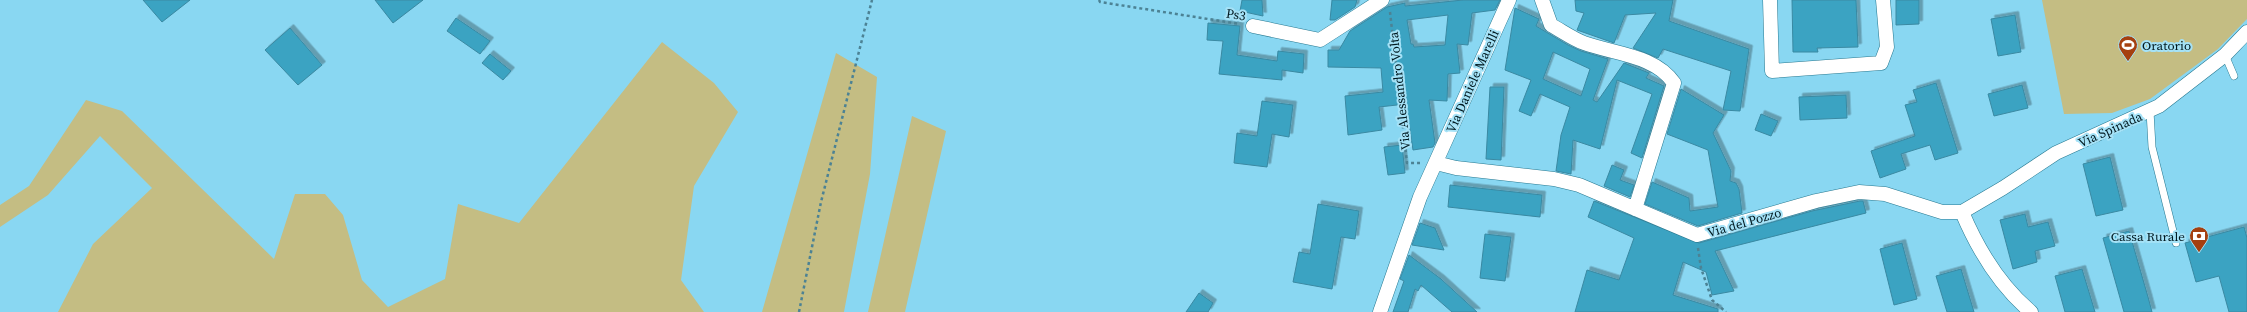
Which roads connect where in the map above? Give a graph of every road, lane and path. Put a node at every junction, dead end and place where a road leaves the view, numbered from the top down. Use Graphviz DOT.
graph roads {
  1 [pos="872,0"];
  2 [pos="1099,0"];
  3 [pos="1509,0"];
  4 [pos="1542,0"];
  5 [pos="1770,0"];
  6 [pos="1883,0"];
  7 [pos="1385,5"];
  8 [pos="1253,26"];
  9 [pos="2247,32"];
  10 [pos="2225,55"];
  11 [pos="2234,76"];
  12 [pos="2150,111"];
  13 [pos="1436,163"];
  14 [pos="1635,209"];
  15 [pos="1962,212"];
  16 [pos="1696,235"];
  17 [pos="2176,243"];
  18 [pos="799,312"];
  19 [pos="1380,312"];
  20 [pos="1726,312"];
  21 [pos="2031,312"];
  1 -- 18 [label="path"];
  2 -- 8 [label="path, Ps3"];
  3 -- 13 [label="street, Via Daniele Marelli"];
  4 -- 14 [label="street"];
  5 -- 6 [label="street"];
  7 -- 8 [label="street"];
  7 -- 13 [label="path, Via Alessandro Volta"];
  9 -- 10 [label="street, Via Spinada"];
  10 -- 11 [label="lane"];
  10 -- 12 [label="street, Via Spinada"];
  12 -- 15 [label="street, Via Spinada"];
  12 -- 17 [label="lane"];
  13 -- 14 [label="street, Via del Pozzo"];
  13 -- 19 [label="street"];
  14 -- 16 [label="street, Via del Pozzo"];
  15 -- 16 [label="street, Via del Pozzo"];
  15 -- 21 [label="street"];
  16 -- 20 [label="path"];
}
